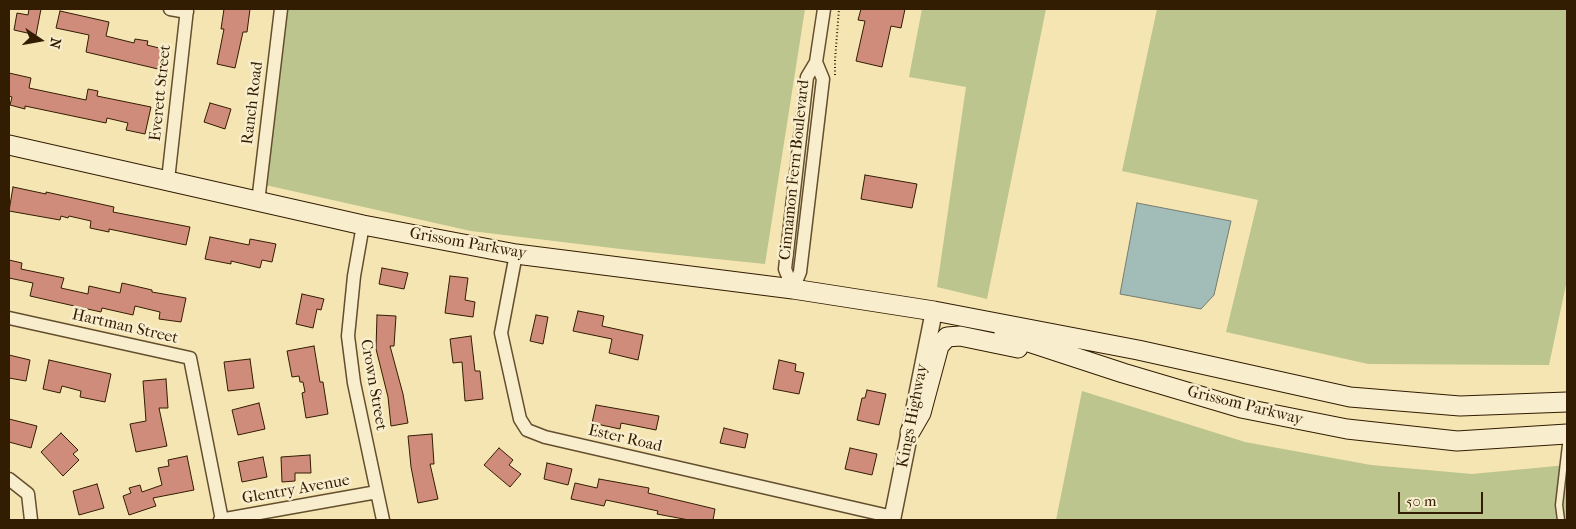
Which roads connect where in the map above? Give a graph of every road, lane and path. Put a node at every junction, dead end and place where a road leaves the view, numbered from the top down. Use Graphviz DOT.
graph roads {
  1 [pos="170,9"];
  2 [pos="281,9"];
  3 [pos="824,9"];
  4 [pos="187,11"];
  5 [pos="816,62"];
  6 [pos="9,145"];
  7 [pos="797,164"];
  8 [pos="813,166"];
  9 [pos="168,180"];
  10 [pos="258,202"];
  11 [pos="363,225"];
  12 [pos="516,254"];
  13 [pos="793,289"];
  14 [pos="934,311"];
  15 [pos="9,318"];
  16 [pos="1054,351"];
  17 [pos="1567,402"];
  18 [pos="910,432"];
  19 [pos="1567,435"];
  20 [pos="9,479"];
  21 [pos="377,492"];
  22 [pos="893,519"];
  23 [pos="31,520"];
  24 [pos="221,520"];
  25 [pos="383,520"];
  26 [pos="1561,520"];
  1 -- 4 [label="street"];
  2 -- 10 [label="street, Ranch Road"];
  3 -- 5 [label="street, Cinnamon Fern Boulevard"];
  4 -- 9 [label="street, Everett Street"];
  5 -- 7 [label="street, Cinnamon Fern Boulevard"];
  5 -- 8 [label="street, Cinnamon Fern Boulevard"];
  6 -- 9 [label="main road, Grissom Parkway"];
  7 -- 8 [label="lane"];
  7 -- 13 [label="street, Cinnamon Fern Boulevard"];
  8 -- 13 [label="street, Cinnamon Fern Boulevard"];
  9 -- 10 [label="main road, Grissom Parkway"];
  10 -- 11 [label="main road, Grissom Parkway"];
  11 -- 12 [label="main road, Grissom Parkway"];
  11 -- 21 [label="street, Crown Street"];
  12 -- 13 [label="main road, Grissom Parkway"];
  12 -- 22 [label="street, Ester Road"];
  13 -- 14 [label="main road, Grissom Parkway"];
  14 -- 16 [label="main road, Grissom Parkway"];
  14 -- 17 [label="main road, Grissom Parkway"];
  14 -- 18 [label="street, Kings Highway"];
  15 -- 24 [label="street, Hartman Street"];
  16 -- 18 [label="main road"];
  16 -- 19 [label="main road, Grissom Parkway"];
  18 -- 22 [label="street, Kings Highway"];
  19 -- 26 [label="lane"];
  20 -- 23 [label="street"];
  21 -- 24 [label="street, Glentry Avenue"];
  21 -- 25 [label="street, Crown Street"];
}
